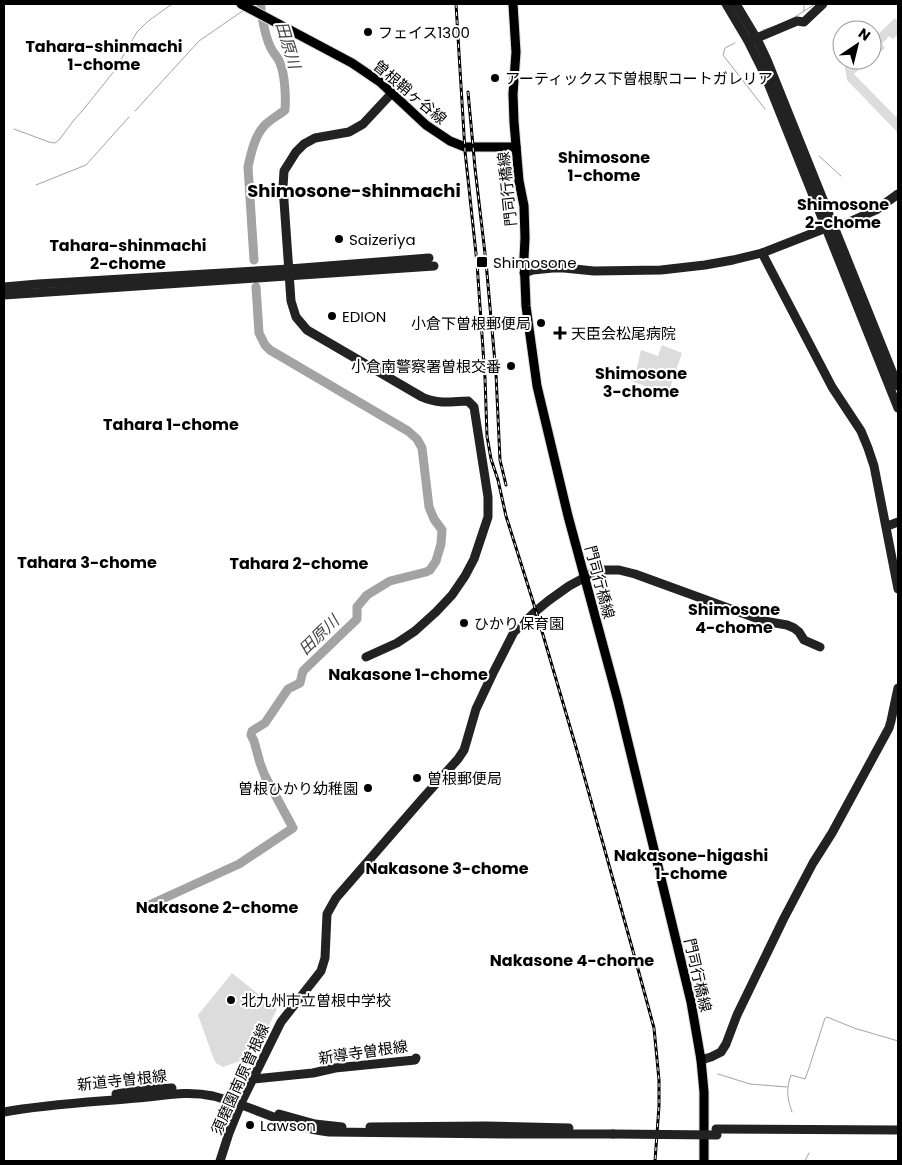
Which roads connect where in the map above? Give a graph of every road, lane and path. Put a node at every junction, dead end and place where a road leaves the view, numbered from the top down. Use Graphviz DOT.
graph roads {
  1 [pos="242,4"];
  2 [pos="513,4"];
  3 [pos="726,4"];
  4 [pos="736,4"];
  5 [pos="823,4"];
  6 [pos="753,40"];
  7 [pos="391,94"];
  8 [pos="516,147"];
  9 [pos="898,194"];
  10 [pos="830,227"];
  11 [pos="762,253"];
  12 [pos="431,262"];
  13 [pos="290,272"];
  14 [pos="524,273"];
  15 [pos="4,287"];
  16 [pos="4,295"];
  17 [pos="898,386"];
  18 [pos="898,408"];
  19 [pos="898,522"];
  20 [pos="886,525"];
  21 [pos="584,578"];
  22 [pos="898,589"];
  23 [pos="820,647"];
  24 [pos="366,658"];
  25 [pos="898,688"];
  26 [pos="416,1058"];
  27 [pos="702,1060"];
  28 [pos="253,1079"];
  29 [pos="242,1103"];
  30 [pos="4,1107"];
  31 [pos="4,1112"];
  32 [pos="898,1130"];
  33 [pos="716,1132"];
  34 [pos="898,1136"];
  35 [pos="220,1161"];
  36 [pos="704,1161"];
  1 -- 7 [label="main road, 曽根鞘ヶ谷線"];
  2 -- 8 [label="main road, 門司行橋線"];
  3 -- 6 [label="street"];
  4 -- 6 [label="street"];
  5 -- 6 [label="street"];
  6 -- 10 [label="street"];
  7 -- 8 [label="main road, 曽根鞘ヶ谷線"];
  7 -- 13 [label="street"];
  8 -- 14 [label="main road, 門司行橋線"];
  9 -- 10 [label="street"];
  10 -- 11 [label="street"];
  10 -- 17 [label="street"];
  10 -- 18 [label="street"];
  11 -- 14 [label="street"];
  11 -- 20 [label="street"];
  12 -- 13 [label="street"];
  13 -- 15 [label="street"];
  13 -- 16 [label="street"];
  13 -- 24 [label="street"];
  14 -- 21 [label="main road, 門司行橋線"];
  19 -- 20 [label="street"];
  20 -- 22 [label="street"];
  21 -- 23 [label="street, 須磨園南原曽根線"];
  21 -- 27 [label="main road, 門司行橋線"];
  21 -- 28 [label="street, 須磨園南原曽根線"];
  25 -- 27 [label="street"];
  26 -- 28 [label="street, 新導寺曽根線"];
  27 -- 36 [label="main road, 門司行橋線"];
  28 -- 29 [label="street, 須磨園南原曽根線"];
  29 -- 30 [label="street, 新道寺曽根線"];
  29 -- 31 [label="street, 新道寺曽根線"];
  29 -- 33 [label="street, bridge"];
  29 -- 35 [label="street, 須磨園南原曽根線"];
  32 -- 33 [label="street"];
  33 -- 34 [label="street"];
}
